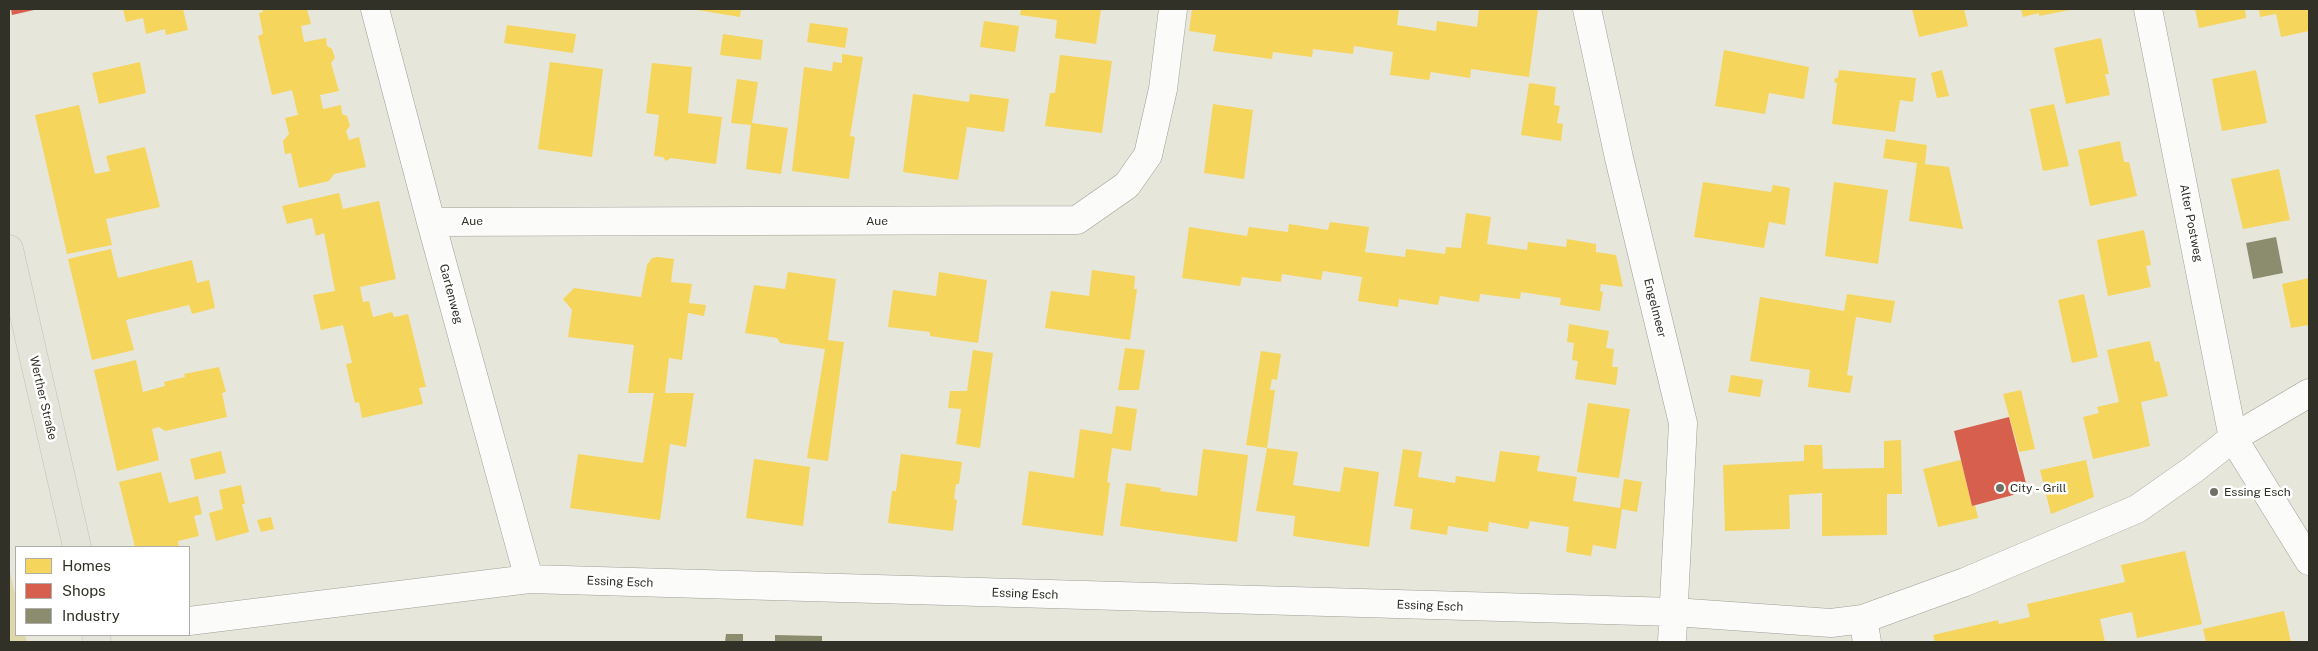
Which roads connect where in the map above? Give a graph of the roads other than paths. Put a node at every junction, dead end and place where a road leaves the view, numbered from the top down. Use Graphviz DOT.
graph roads {
  1 [pos="375,9"];
  2 [pos="1173,9"];
  3 [pos="1587,9"];
  4 [pos="2148,9"];
  5 [pos="430,222"];
  6 [pos="9,249"];
  7 [pos="2309,393"];
  8 [pos="2233,438"];
  9 [pos="77,546"];
  10 [pos="2309,561"];
  11 [pos="529,579"];
  12 [pos="1674,612"];
  13 [pos="190,622"];
  14 [pos="1865,631"];
  15 [pos="1672,642"];
  1 -- 5 [label="street, Gartenweg"];
  2 -- 5 [label="street, Aue"];
  3 -- 12 [label="street, Engelmeer"];
  4 -- 8 [label="street, Alter Postweg"];
  5 -- 11 [label="street, Gartenweg"];
  6 -- 9 [label="main road, Werther Straße"];
  7 -- 8 [label="street, Essing Esch"];
  8 -- 10 [label="street"];
  8 -- 14 [label="street, Essing Esch"];
  11 -- 12 [label="street, Essing Esch"];
  11 -- 13 [label="street, Essing Esch"];
  12 -- 14 [label="street, Essing Esch"];
  12 -- 15 [label="street, Engelmeer"];
}
